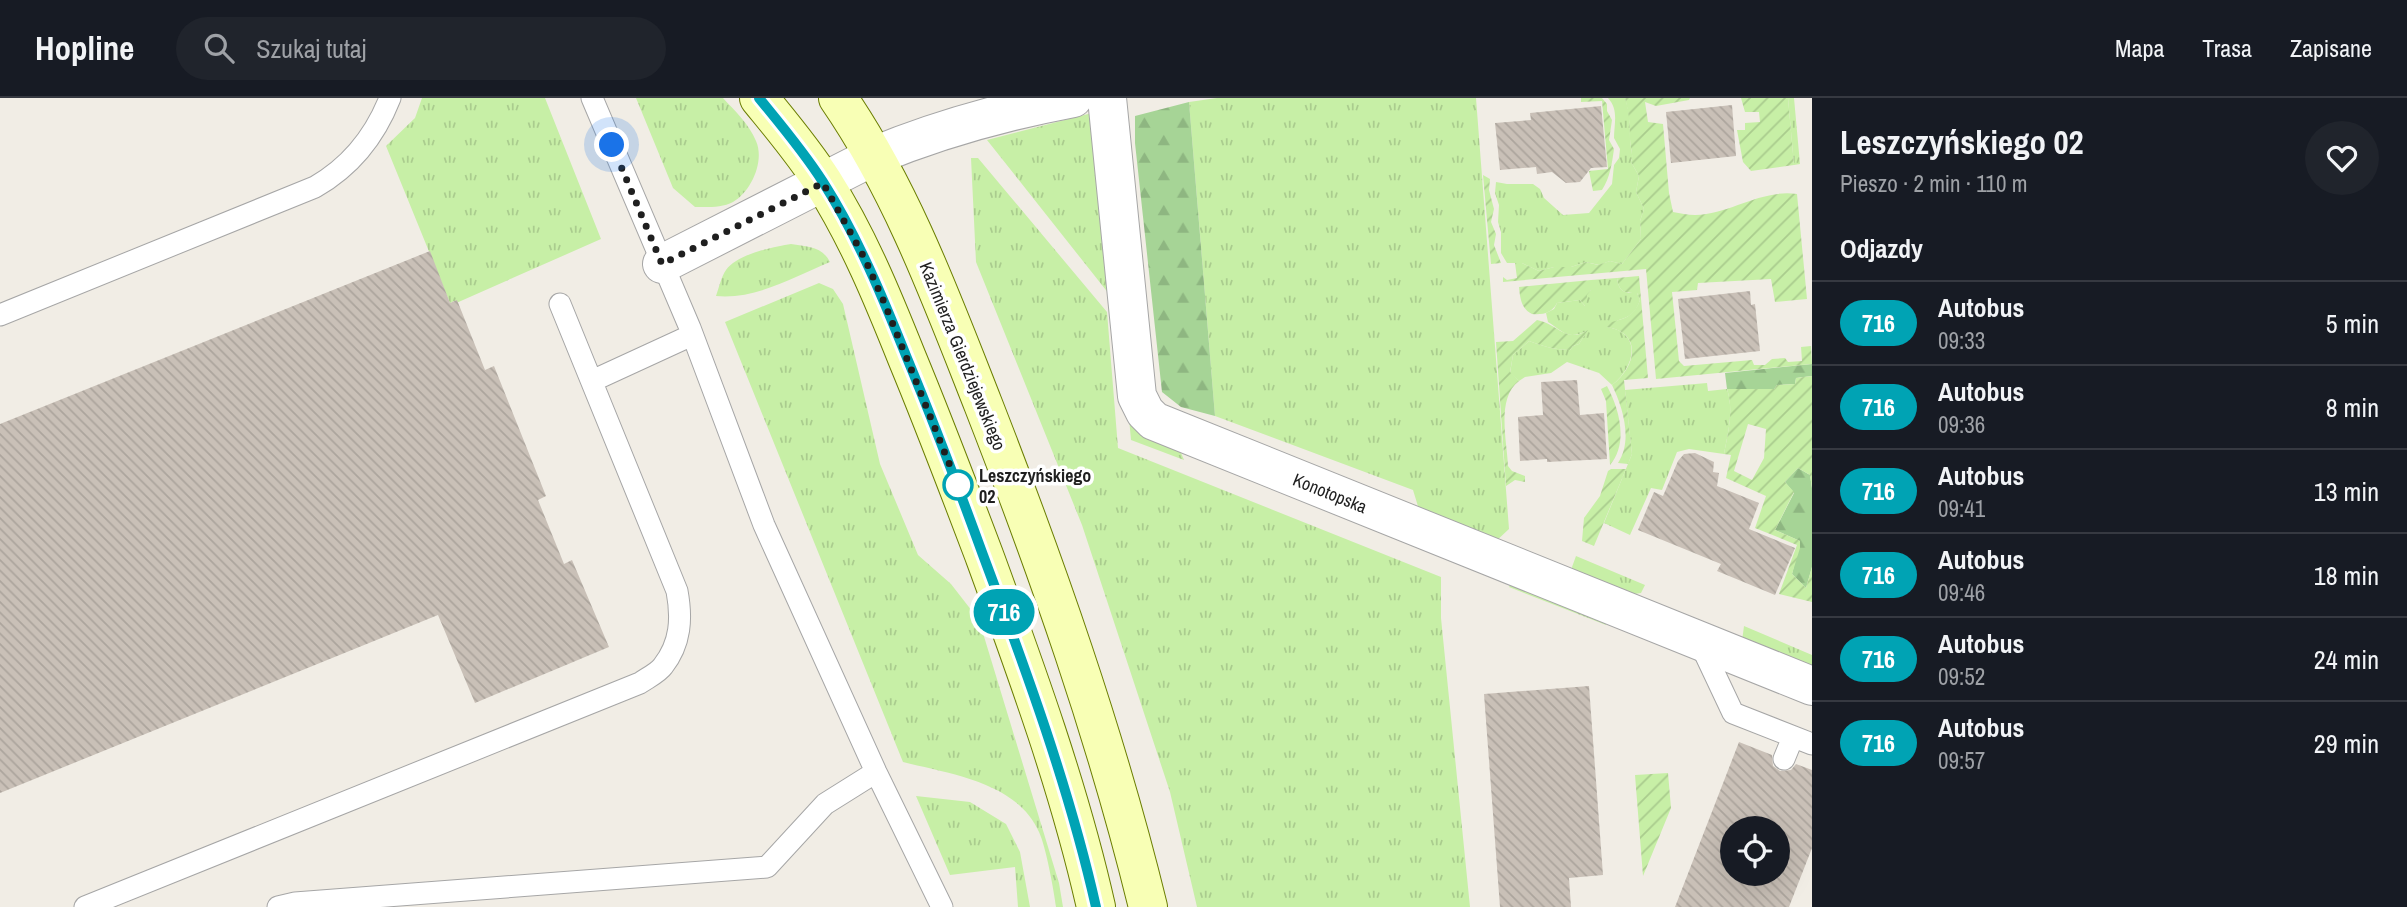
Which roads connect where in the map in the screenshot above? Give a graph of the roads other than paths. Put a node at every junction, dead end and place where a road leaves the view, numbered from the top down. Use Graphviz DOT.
graph roads {
  1 [pos="390,98"];
  2 [pos="593,98"];
  3 [pos="759,98"];
  4 [pos="838,98"];
  5 [pos="1073,98"];
  6 [pos="1108,98"];
  7 [pos="874,156"];
  8 [pos="823,183"];
  9 [pos="662,264"];
  10 [pos="560,304"];
  11 [pos="0,315"];
  12 [pos="692,335"];
  13 [pos="592,381"];
  14 [pos="1698,639"];
  15 [pos="1812,685"];
  16 [pos="1802,740"];
  17 [pos="1784,760"];
  18 [pos="876,772"];
  19 [pos="85,907"];
  20 [pos="278,907"];
  21 [pos="942,907"];
  22 [pos="1096,907"];
  23 [pos="1148,907"];
  1 -- 11 [label="lane"];
  2 -- 9 [label="lane"];
  3 -- 8 [label="street"];
  4 -- 7 [label="street, Kazimierza Gierdziejewskiego"];
  5 -- 7 [label="street"];
  6 -- 14 [label="street, Konotopska"];
  7 -- 8 [label="street"];
  7 -- 23 [label="street, Kazimierza Gierdziejewskiego"];
  8 -- 9 [label="street"];
  8 -- 22 [label="street"];
  9 -- 12 [label="lane"];
  10 -- 13 [label="lane"];
  12 -- 13 [label="lane"];
  12 -- 18 [label="lane"];
  13 -- 19 [label="lane"];
  14 -- 15 [label="street, Konotopska"];
  14 -- 16 [label="lane"];
  16 -- 17 [label="lane"];
  18 -- 20 [label="lane"];
  18 -- 21 [label="lane"];
}
